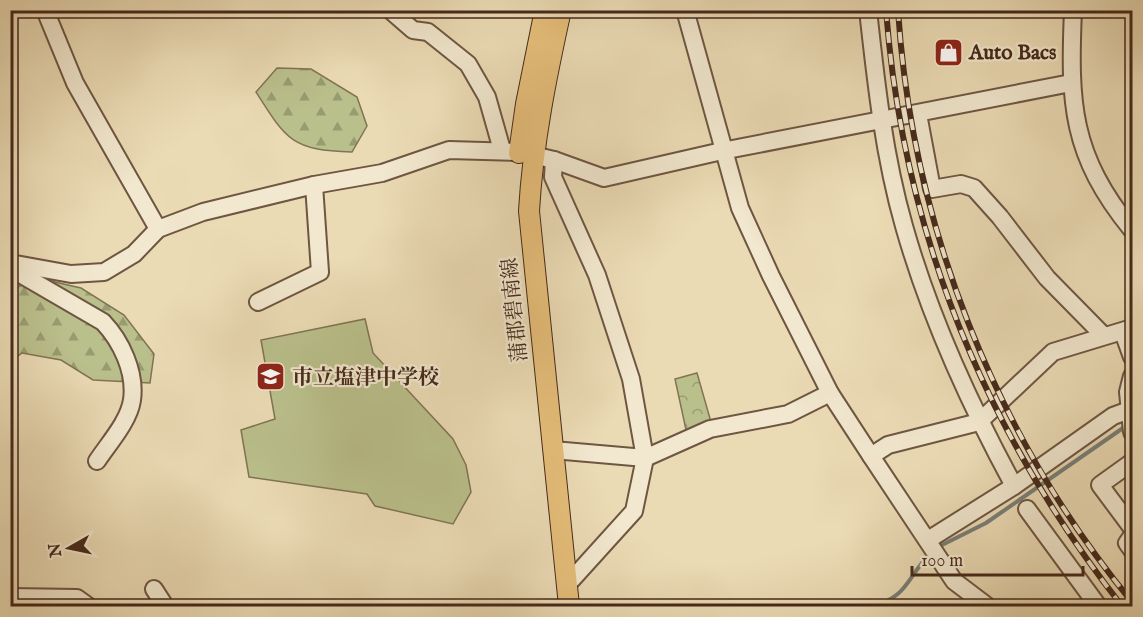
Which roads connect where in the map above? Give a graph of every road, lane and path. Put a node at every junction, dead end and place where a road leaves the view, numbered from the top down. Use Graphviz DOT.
graph roads {
  1 [pos="45,10"];
  2 [pos="390,10"];
  3 [pos="545,10"];
  4 [pos="561,10"];
  5 [pos="685,10"];
  6 [pos="868,10"];
  7 [pos="1073,10"];
  8 [pos="1071,83"];
  9 [pos="918,114"];
  10 [pos="881,121"];
  11 [pos="722,151"];
  12 [pos="518,152"];
  13 [pos="554,160"];
  14 [pos="314,185"];
  15 [pos="158,229"];
  16 [pos="1132,230"];
  17 [pos="10,263"];
  18 [pos="10,268"];
  19 [pos="258,302"];
  20 [pos="1128,330"];
  21 [pos="1103,335"];
  22 [pos="1132,357"];
  23 [pos="1132,376"];
  24 [pos="830,393"];
  25 [pos="1131,410"];
  26 [pos="979,422"];
  27 [pos="1132,432"];
  28 [pos="553,450"];
  29 [pos="872,456"];
  30 [pos="645,458"];
  31 [pos="97,461"];
  32 [pos="1132,462"];
  33 [pos="1014,486"];
  34 [pos="1027,509"];
  35 [pos="1132,528"];
  36 [pos="1132,536"];
  37 [pos="933,547"];
  38 [pos="1132,550"];
  39 [pos="567,585"];
  40 [pos="154,589"];
  41 [pos="10,598"];
  42 [pos="12,606"];
  43 [pos="88,606"];
  44 [pos="165,606"];
  45 [pos="556,606"];
  46 [pos="569,606"];
  47 [pos="987,606"];
  48 [pos="1098,606"];
  1 -- 15 [label="street"];
  2 -- 12 [label="street"];
  3 -- 12 [label="main road, 蒲郡碧南線"];
  4 -- 12 [label="main road, 蒲郡碧南線"];
  5 -- 11 [label="street"];
  6 -- 10 [label="street"];
  7 -- 8 [label="street"];
  8 -- 9 [label="street"];
  8 -- 16 [label="street"];
  9 -- 10 [label="street"];
  9 -- 21 [label="street"];
  10 -- 11 [label="street"];
  10 -- 26 [label="street"];
  11 -- 13 [label="street"];
  11 -- 24 [label="street"];
  12 -- 13 [label="street"];
  12 -- 14 [label="street"];
  12 -- 28 [label="main road, 蒲郡碧南線"];
  12 -- 45 [label="main road, 蒲郡碧南線"];
  13 -- 30 [label="street"];
  14 -- 15 [label="street"];
  14 -- 19 [label="street"];
  15 -- 17 [label="street"];
  18 -- 31 [label="street"];
  20 -- 21 [label="street"];
  20 -- 22 [label="street"];
  21 -- 26 [label="street"];
  23 -- 25 [label="street"];
  24 -- 29 [label="street"];
  24 -- 30 [label="street"];
  25 -- 27 [label="street"];
  25 -- 33 [label="street"];
  26 -- 29 [label="street"];
  26 -- 33 [label="street"];
  28 -- 30 [label="street"];
  28 -- 39 [label="main road, 蒲郡碧南線"];
  29 -- 37 [label="street"];
  30 -- 39 [label="street"];
  32 -- 35 [label="street"];
  33 -- 37 [label="street"];
  34 -- 48 [label="street"];
  36 -- 38 [label="street"];
  37 -- 47 [label="street"];
  39 -- 46 [label="main road, 蒲郡碧南線"];
  40 -- 44 [label="street"];
  41 -- 42 [label="street"];
  41 -- 43 [label="street"];
}
